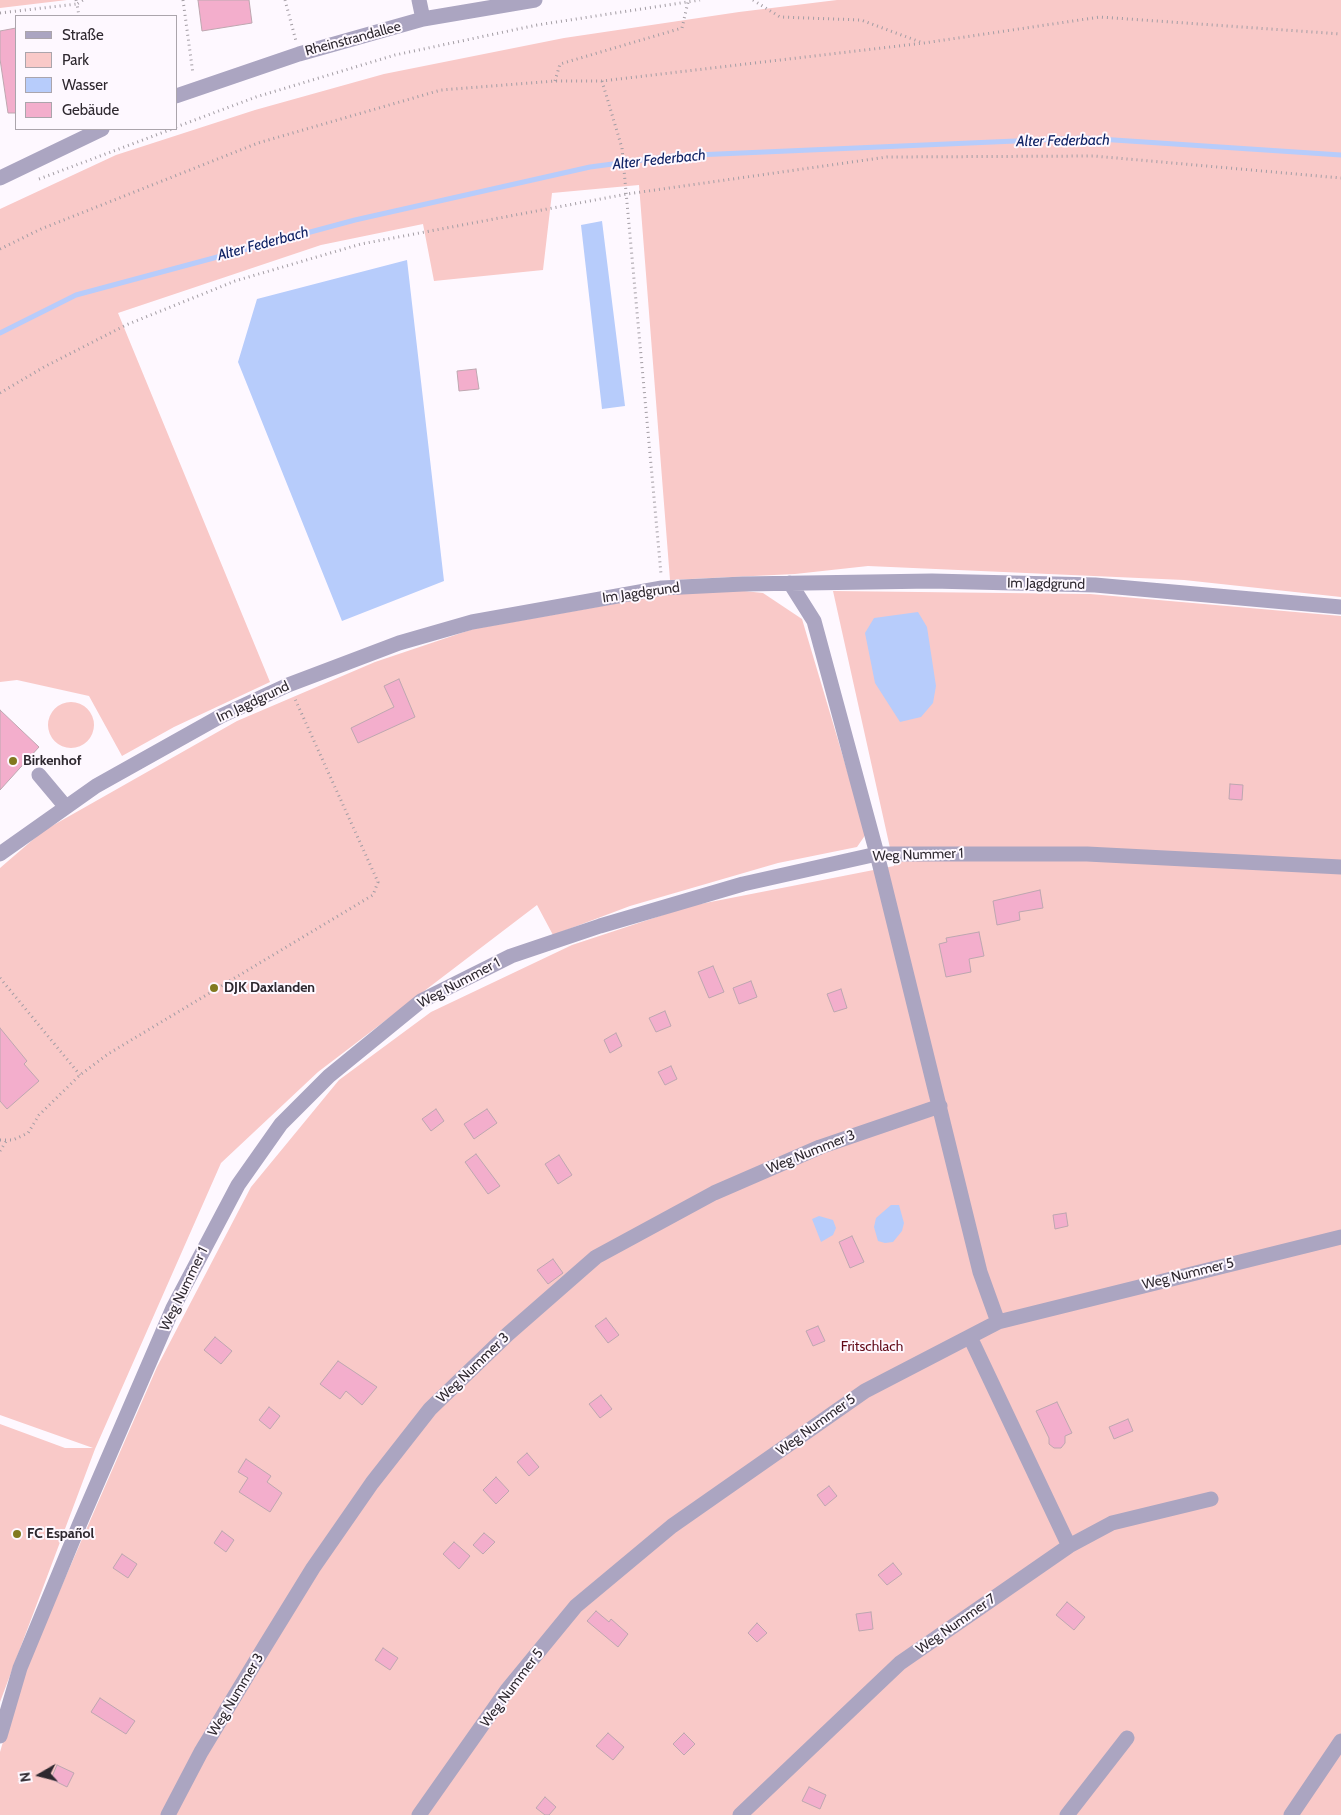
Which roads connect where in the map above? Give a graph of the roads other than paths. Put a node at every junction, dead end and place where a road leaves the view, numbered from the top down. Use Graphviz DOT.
graph roads {
  1 [pos="419,0"];
  2 [pos="535,0"];
  3 [pos="423,19"];
  4 [pos="178,95"];
  5 [pos="100,130"];
  6 [pos="0,178"];
  7 [pos="790,583"];
  8 [pos="1341,607"];
  9 [pos="39,774"];
  10 [pos="65,806"];
  11 [pos="0,854"];
  12 [pos="878,854"];
  13 [pos="1341,867"];
  14 [pos="940,1106"];
  15 [pos="1341,1237"];
  16 [pos="998,1322"];
  17 [pos="970,1337"];
  18 [pos="1212,1499"];
  19 [pos="1069,1546"];
  20 [pos="0,1736"];
  21 [pos="1127,1738"];
  22 [pos="1341,1741"];
  23 [pos="168,1815"];
  24 [pos="419,1815"];
  25 [pos="740,1815"];
  26 [pos="1067,1815"];
  27 [pos="1291,1815"];
  1 -- 3 [label="street"];
  2 -- 3 [label="street, Rheinstrandallee"];
  3 -- 4 [label="street, Rheinstrandallee"];
  5 -- 6 [label="street"];
  7 -- 8 [label="street, Im Jagdgrund"];
  7 -- 10 [label="street, Im Jagdgrund"];
  7 -- 12 [label="street"];
  9 -- 10 [label="street"];
  10 -- 11 [label="street, Im Jagdgrund"];
  12 -- 13 [label="street, Weg Nummer 1"];
  12 -- 14 [label="street"];
  12 -- 20 [label="street, Weg Nummer 1"];
  14 -- 16 [label="street"];
  14 -- 23 [label="street, Weg Nummer 3"];
  15 -- 16 [label="street, Weg Nummer 5"];
  16 -- 17 [label="street, Weg Nummer 5"];
  17 -- 19 [label="street"];
  17 -- 24 [label="street, Weg Nummer 5"];
  18 -- 19 [label="street, Weg Nummer 7"];
  19 -- 25 [label="street, Weg Nummer 7"];
  21 -- 26 [label="street"];
  22 -- 27 [label="street"];
}
